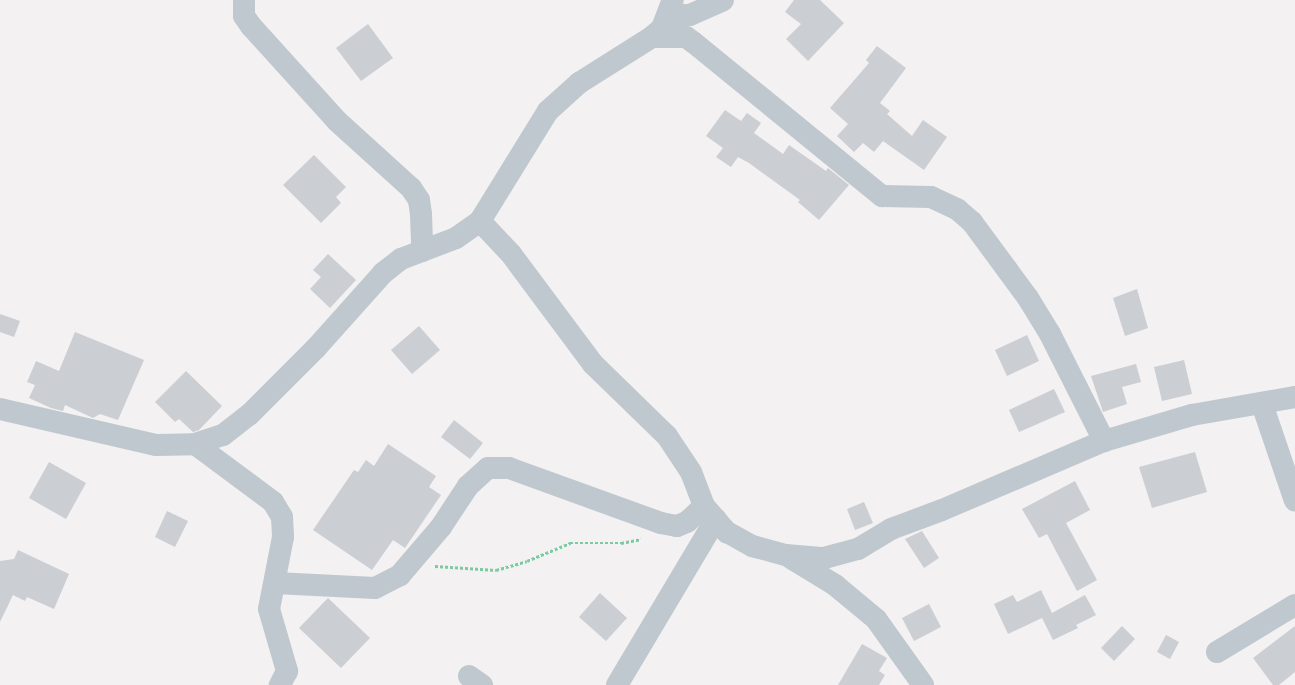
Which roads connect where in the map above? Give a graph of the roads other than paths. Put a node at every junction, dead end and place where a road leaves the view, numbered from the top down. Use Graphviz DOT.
graph roads {
  1 [pos="244,0"];
  2 [pos="723,0"];
  3 [pos="670,8"];
  4 [pos="652,37"];
  5 [pos="480,221"];
  6 [pos="422,251"];
  7 [pos="1295,397"];
  8 [pos="1262,404"];
  9 [pos="0,408"];
  10 [pos="1104,441"];
  11 [pos="195,444"];
  12 [pos="1295,501"];
  13 [pos="710,512"];
  14 [pos="786,555"];
  15 [pos="275,583"];
  16 [pos="1295,605"];
  17 [pos="1217,652"];
  18 [pos="280,685"];
  19 [pos="616,685"];
  20 [pos="922,685"];
  1 -- 6 [label="street"];
  2 -- 3 [label="street"];
  3 -- 4 [label="street"];
  4 -- 5 [label="street"];
  4 -- 10 [label="street"];
  5 -- 6 [label="street"];
  5 -- 13 [label="street"];
  6 -- 11 [label="street"];
  7 -- 8 [label="street"];
  8 -- 10 [label="street"];
  8 -- 12 [label="street"];
  9 -- 11 [label="street"];
  10 -- 14 [label="street"];
  11 -- 15 [label="street"];
  13 -- 14 [label="street"];
  13 -- 15 [label="street"];
  13 -- 19 [label="street"];
  14 -- 20 [label="street"];
  15 -- 18 [label="street"];
  16 -- 17 [label="street"];
}
